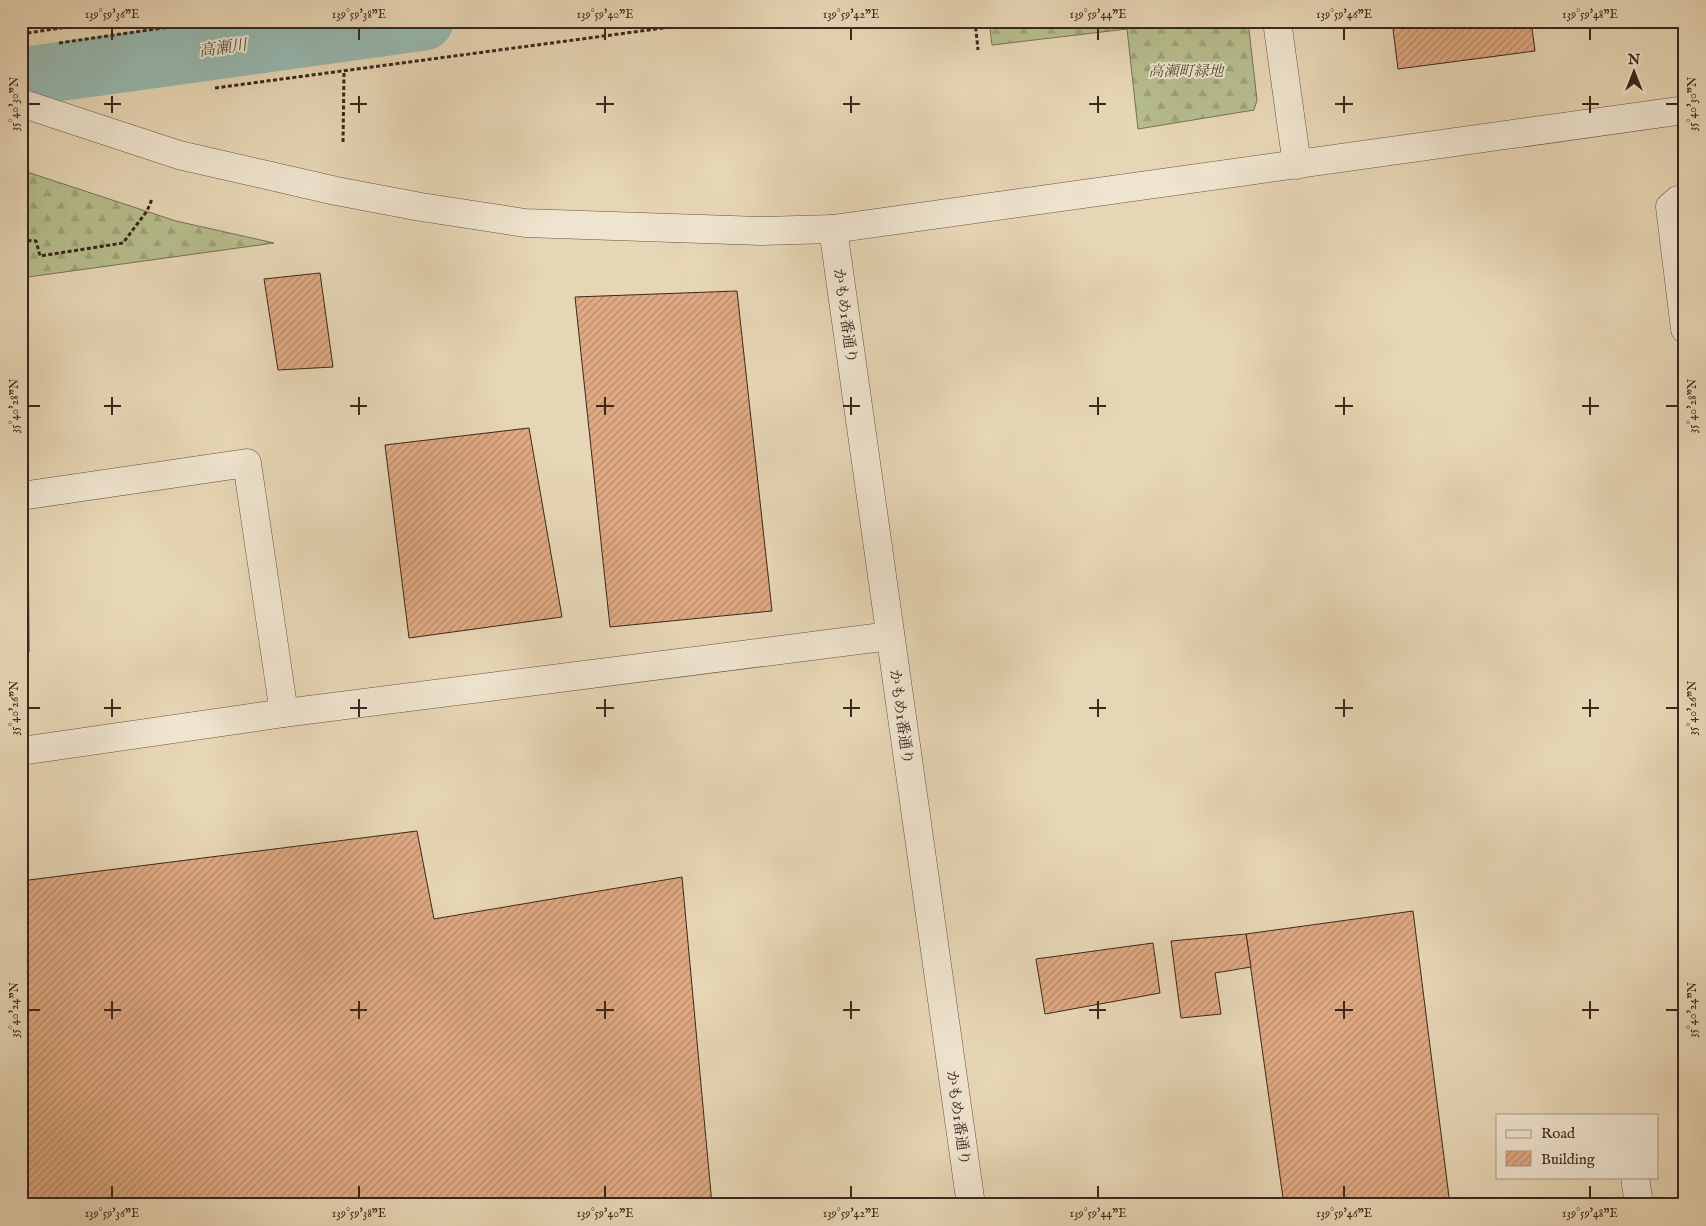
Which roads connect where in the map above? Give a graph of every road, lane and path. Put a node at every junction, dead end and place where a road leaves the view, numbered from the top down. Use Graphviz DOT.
graph roads {
  1 [pos="107,21"];
  2 [pos="192,21"];
  3 [pos="716,21"];
  4 [pos="975,21"];
  5 [pos="1277,21"];
  6 [pos="21,34"];
  7 [pos="59,44"];
  8 [pos="978,50"];
  9 [pos="344,71"];
  10 [pos="215,88"];
  11 [pos="28,105"];
  12 [pos="1685,110"];
  13 [pos="343,142"];
  14 [pos="1297,165"];
  15 [pos="152,199"];
  16 [pos="1685,200"];
  17 [pos="833,229"];
  18 [pos="21,240"];
  19 [pos="1685,329"];
  20 [pos="21,496"];
  21 [pos="890,636"];
  22 [pos="284,713"];
  23 [pos="21,751"];
  24 [pos="1636,1178"];
  25 [pos="971,1205"];
  26 [pos="1639,1205"];
  1 -- 6 [label="path"];
  2 -- 7 [label="path"];
  3 -- 9 [label="path"];
  4 -- 8 [label="path"];
  5 -- 14 [label="street"];
  9 -- 10 [label="path"];
  9 -- 13 [label="path"];
  11 -- 17 [label="street"];
  12 -- 14 [label="street"];
  14 -- 17 [label="street"];
  15 -- 18 [label="path"];
  16 -- 19 [label="street"];
  17 -- 21 [label="street, かもめ1番通り"];
  20 -- 22 [label="street"];
  21 -- 22 [label="street"];
  21 -- 25 [label="street, かもめ1番通り"];
  22 -- 23 [label="street"];
  24 -- 26 [label="street"];
}
